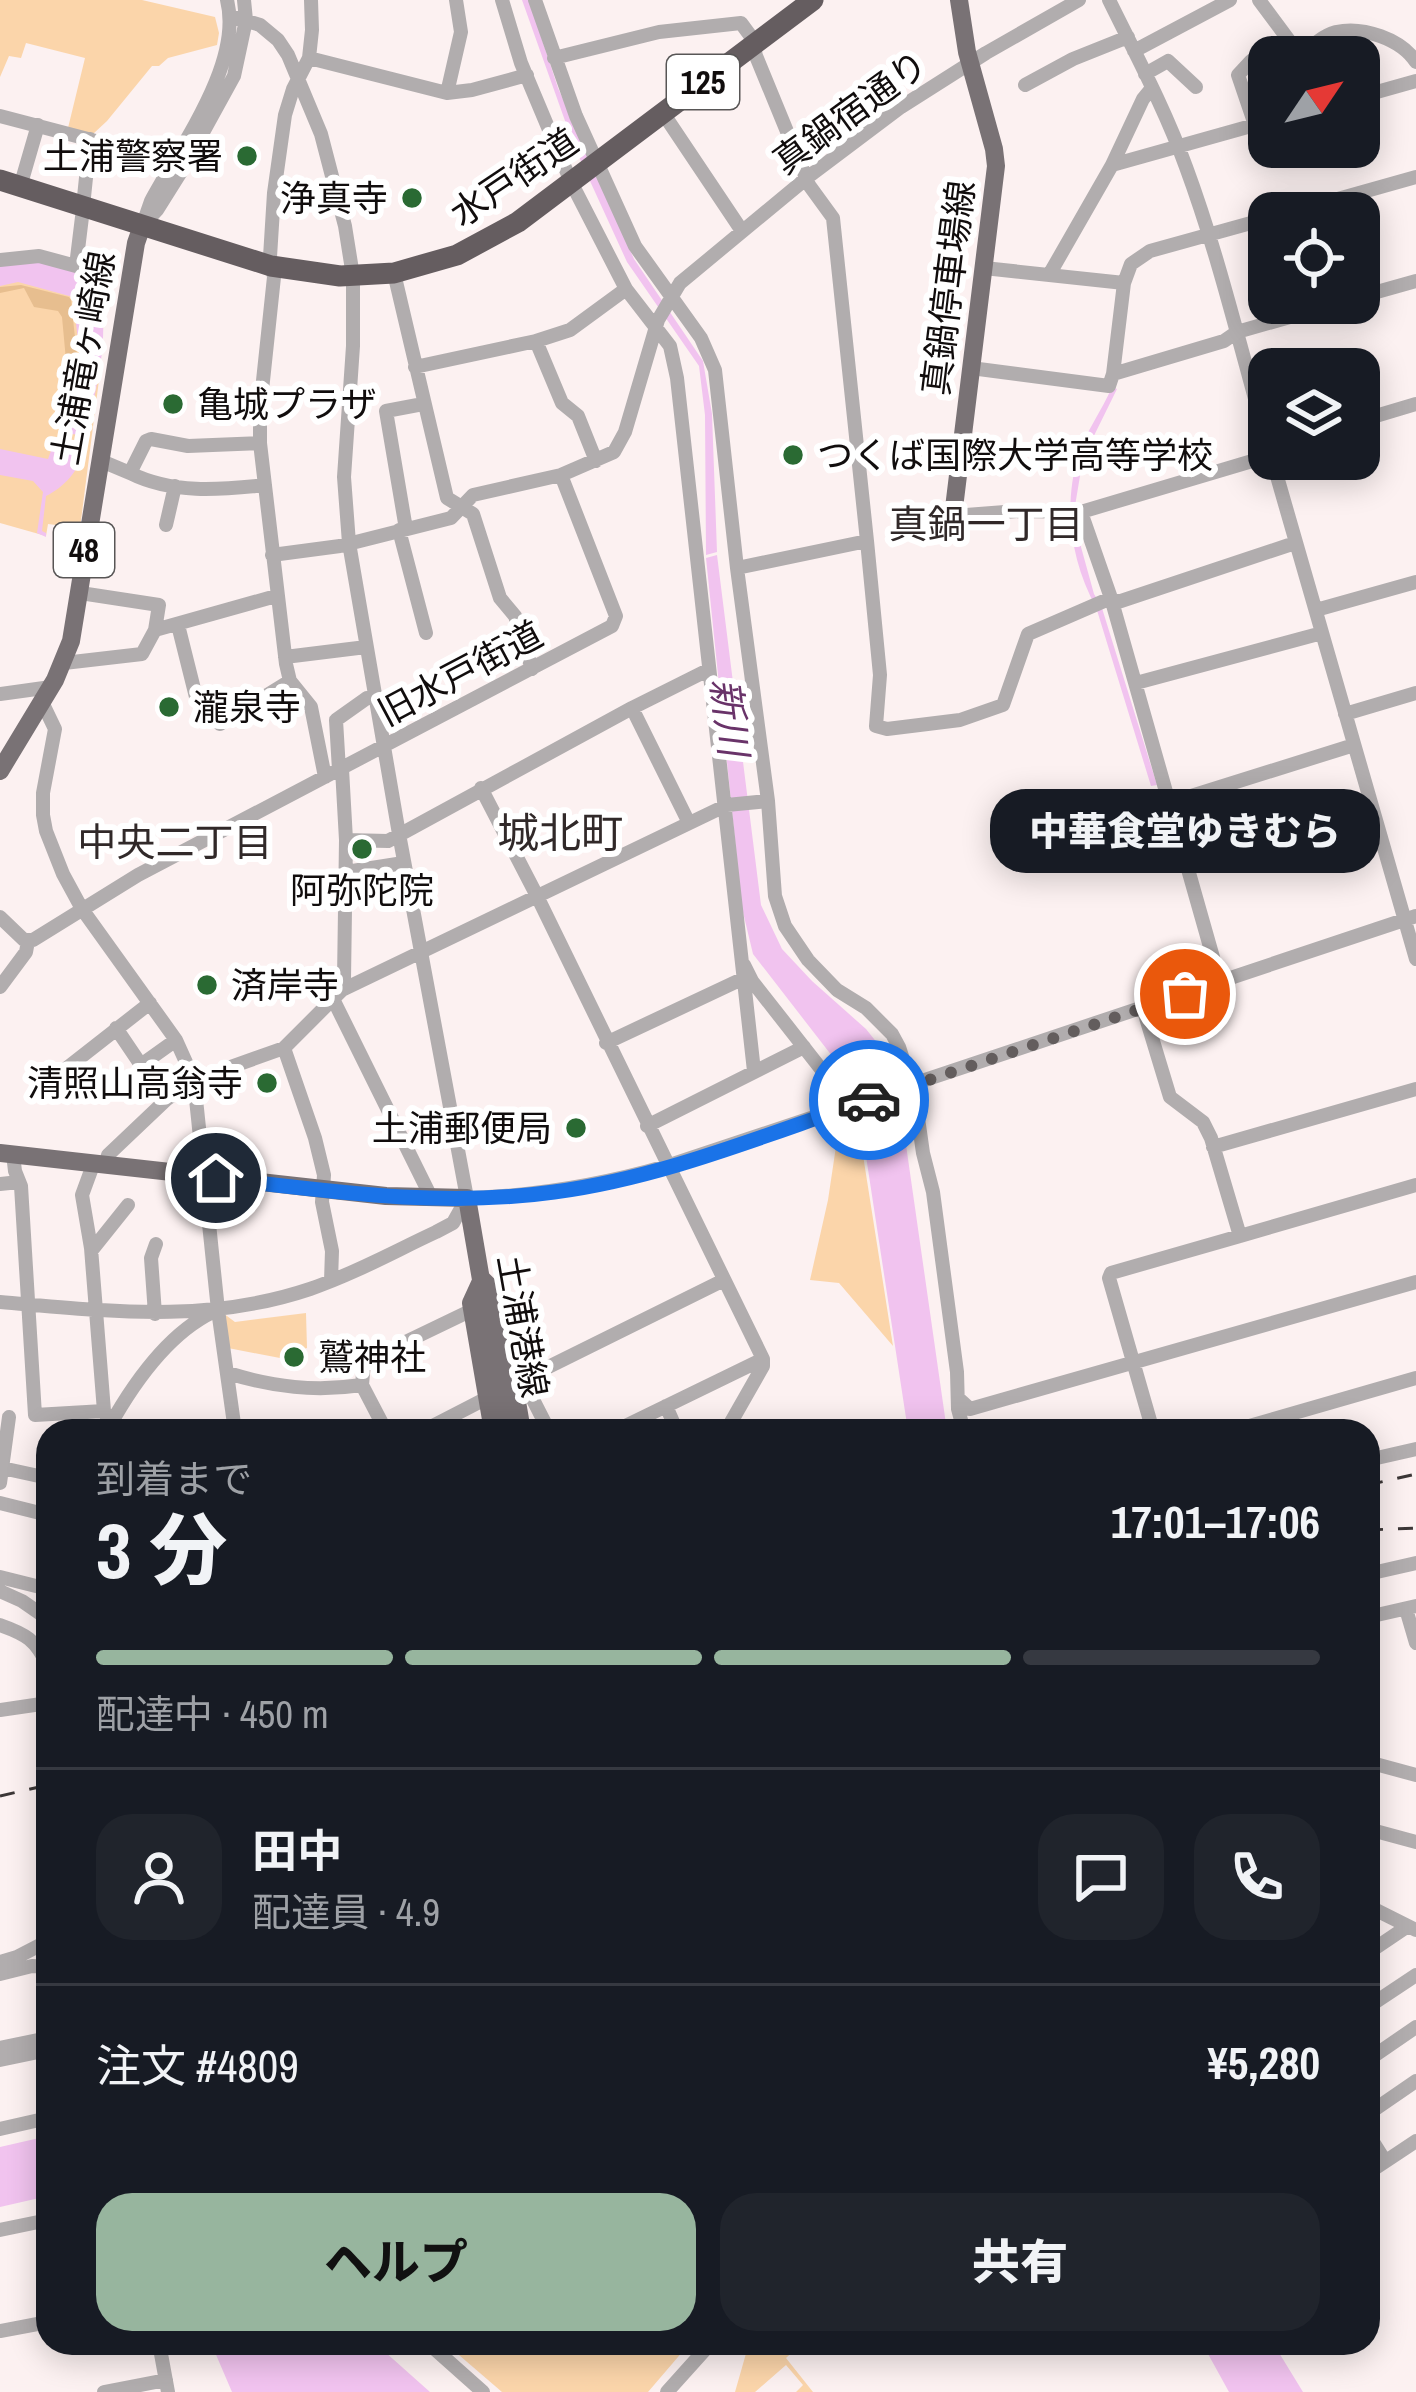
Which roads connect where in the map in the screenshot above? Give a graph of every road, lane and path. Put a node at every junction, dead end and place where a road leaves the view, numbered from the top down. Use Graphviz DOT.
graph roads {
  1 [pos="227,0"];
  2 [pos="244,0"];
  3 [pos="311,0"];
  4 [pos="456,0"];
  5 [pos="502,0"];
  6 [pos="535,0"];
  7 [pos="813,0"];
  8 [pos="959,0"];
  9 [pos="1079,0"];
  10 [pos="1109,0"];
  11 [pos="1230,0"];
  12 [pos="1259,0"];
  13 [pos="239,18"];
  14 [pos="1131,44"];
  15 [pos="753,45"];
  16 [pos="310,58"];
  17 [pos="554,58"];
  18 [pos="970,62"];
  19 [pos="1416,62"];
  20 [pos="1248,64"];
  21 [pos="526,75"];
  22 [pos="300,78"];
  23 [pos="1149,81"];
  24 [pos="1416,82"];
  25 [pos="1025,85"];
  26 [pos="1196,87"];
  27 [pos="1380,91"];
  28 [pos="447,93"];
  29 [pos="1248,94"];
  30 [pos="663,112"];
  31 [pos="0,116"];
  32 [pos="38,125"];
  33 [pos="1248,127"];
  34 [pos="90,140"];
  35 [pos="1179,148"];
  36 [pos="172,161"];
  37 [pos="1112,165"];
  38 [pos="584,172"];
  39 [pos="808,177"];
  40 [pos="1416,177"];
  41 [pos="10,184"];
  42 [pos="1363,192"];
  43 [pos="85,197"];
  44 [pos="82,217"];
  45 [pos="1248,224"];
  46 [pos="142,226"];
  47 [pos="742,231"];
  48 [pos="1209,235"];
  49 [pos="0,260"];
  50 [pos="272,266"];
  51 [pos="984,268"];
  52 [pos="394,273"];
  53 [pos="1049,275"];
  54 [pos="353,276"];
  55 [pos="1416,281"];
  56 [pos="1124,283"];
  57 [pos="626,289"];
  58 [pos="1380,291"];
  59 [pos="669,298"];
  60 [pos="657,323"];
  61 [pos="1265,324"];
  62 [pos="1237,332"];
  63 [pos="536,341"];
  64 [pos="415,367"];
  65 [pos="970,368"];
  66 [pos="1248,373"];
  67 [pos="1113,374"];
  68 [pos="423,404"];
  69 [pos="1416,404"];
  70 [pos="1380,415"];
  71 [pos="260,443"];
  72 [pos="1248,458"];
  73 [pos="99,460"];
  74 [pos="596,461"];
  75 [pos="130,472"];
  76 [pos="561,476"];
  77 [pos="1277,480"];
  78 [pos="265,484"];
  79 [pos="175,486"];
  80 [pos="460,507"];
  81 [pos="1081,512"];
  82 [pos="952,516"];
  83 [pos="166,525"];
  84 [pos="403,530"];
  85 [pos="867,541"];
  86 [pos="349,543"];
  87 [pos="1294,543"];
  88 [pos="272,555"];
  89 [pos="736,568"];
  90 [pos="1416,581"];
  91 [pos="87,594"];
  92 [pos="276,596"];
  93 [pos="1112,598"];
  94 [pos="1316,610"];
  95 [pos="178,625"];
  96 [pos="155,630"];
  97 [pos="425,633"];
  98 [pos="1322,633"];
  99 [pos="358,648"];
  100 [pos="285,656"];
  101 [pos="64,663"];
  102 [pos="532,669"];
  103 [pos="708,670"];
  104 [pos="290,681"];
  105 [pos="1136,683"];
  106 [pos="1416,693"];
  107 [pos="0,694"];
  108 [pos="46,695"];
  109 [pos="367,698"];
  110 [pos="632,708"];
  111 [pos="1345,714"];
  112 [pos="1354,745"];
  113 [pos="385,746"];
  114 [pos="0,770"];
  115 [pos="335,772"];
  116 [pos="481,788"];
  117 [pos="761,801"];
  118 [pos="1169,803"];
  119 [pos="727,805"];
  120 [pos="689,823"];
  121 [pos="399,834"];
  122 [pos="346,840"];
  123 [pos="397,864"];
  124 [pos="346,872"];
  125 [pos="537,896"];
  126 [pos="82,909"];
  127 [pos="0,917"];
  128 [pos="1410,918"];
  129 [pos="28,941"];
  130 [pos="422,950"];
  131 [pos="740,959"];
  132 [pos="1416,959"];
  133 [pos="742,979"];
  134 [pos="1220,982"];
  135 [pos="0,987"];
  136 [pos="337,994"];
  137 [pos="150,1003"];
  138 [pos="1143,1008"];
  139 [pos="116,1028"];
  140 [pos="176,1040"];
  141 [pos="607,1042"];
  142 [pos="804,1047"];
  143 [pos="284,1048"];
  144 [pos="754,1071"];
  145 [pos="194,1080"];
  146 [pos="49,1082"];
  147 [pos="907,1087"];
  148 [pos="1416,1089"];
  149 [pos="828,1113"];
  150 [pos="647,1126"];
  151 [pos="1213,1147"];
  152 [pos="7,1154"];
  153 [pos="99,1165"];
  154 [pos="668,1166"];
  155 [pos="205,1177"];
  156 [pos="20,1182"];
  157 [pos="0,1184"];
  158 [pos="1416,1185"];
  159 [pos="322,1190"];
  160 [pos="467,1198"];
  161 [pos="432,1199"];
  162 [pos="128,1205"];
  163 [pos="1240,1236"];
  164 [pos="156,1244"];
  165 [pos="92,1250"];
  166 [pos="370,1263"];
  167 [pos="724,1280"];
  168 [pos="331,1282"];
  169 [pos="379,1282"];
  170 [pos="1416,1282"];
  171 [pos="0,1302"];
  172 [pos="27,1304"];
  173 [pos="218,1310"];
  174 [pos="470,1311"];
  175 [pos="97,1312"];
  176 [pos="155,1314"];
  177 [pos="763,1359"];
  178 [pos="1133,1362"];
  179 [pos="228,1372"];
  180 [pos="1416,1378"];
  181 [pos="362,1384"];
  182 [pos="506,1389"];
  183 [pos="959,1399"];
  184 [pos="666,1406"];
  185 [pos="35,1415"];
  186 [pos="4,1417"];
  187 [pos="76,1419"];
  188 [pos="107,1419"];
  189 [pos="109,1419"];
  190 [pos="234,1419"];
  191 [pos="380,1419"];
  192 [pos="447,1419"];
  193 [pos="497,1419"];
  194 [pos="507,1419"];
  195 [pos="517,1419"];
  196 [pos="537,1419"];
  197 [pos="639,1419"];
  198 [pos="672,1419"];
  199 [pos="733,1419"];
  200 [pos="961,1419"];
  201 [pos="1150,1419"];
  202 [pos="1274,1419"];
  203 [pos="1416,1449"];
  204 [pos="1380,1457"];
  205 [pos="1,1476"];
  206 [pos="36,1477"];
  207 [pos="0,1503"];
  208 [pos="36,1513"];
  209 [pos="1416,1563"];
  210 [pos="1380,1571"];
  211 [pos="0,1576"];
  212 [pos="36,1586"];
  213 [pos="0,1591"];
  214 [pos="1411,1608"];
  215 [pos="36,1611"];
  216 [pos="1380,1614"];
  217 [pos="0,1625"];
  218 [pos="1416,1643"];
  219 [pos="36,1646"];
  220 [pos="36,1705"];
  221 [pos="0,1710"];
  222 [pos="1380,1763"];
  223 [pos="1416,1775"];
  224 [pos="1380,1832"];
  225 [pos="1416,1842"];
  226 [pos="1380,1912"];
  227 [pos="1412,1928"];
  228 [pos="36,1946"];
  229 [pos="1380,1946"];
  230 [pos="0,1962"];
  231 [pos="36,1966"];
  232 [pos="0,1973"];
  233 [pos="1416,1975"];
  234 [pos="1380,1999"];
  235 [pos="1416,2027"];
  236 [pos="36,2040"];
  237 [pos="0,2048"];
  238 [pos="1380,2048"];
  239 [pos="36,2052"];
  240 [pos="0,2060"];
  241 [pos="1416,2080"];
  242 [pos="1380,2106"];
  243 [pos="36,2121"];
  244 [pos="0,2128"];
  245 [pos="1416,2141"];
  246 [pos="1380,2153"];
  247 [pos="1385,2161"];
  248 [pos="1380,2165"];
  249 [pos="36,2222"];
  250 [pos="0,2230"];
  251 [pos="36,2324"];
  252 [pos="0,2332"];
  253 [pos="161,2355"];
  254 [pos="441,2355"];
  255 [pos="700,2355"];
  256 [pos="167,2386"];
  257 [pos="104,2392"];
  258 [pos="483,2392"];
  259 [pos="667,2392"];
  1 -- 13 [label="street"];
  2 -- 13 [label="street"];
  3 -- 16 [label="street"];
  4 -- 28 [label="street"];
  5 -- 21 [label="street"];
  6 -- 17 [label="street"];
  7 -- 15 [label="highway, 水戸街道 / 125"];
  8 -- 18 [label="main road, 真鍋停車場線"];
  9 -- 18 [label="street, 真鍋宿通り"];
  10 -- 14 [label="street"];
  11 -- 14 [label="street"];
  12 -- 19 [label="street"];
  13 -- 22 [label="street"];
  13 -- 36 [label="street"];
  13 -- 46 [label="street"];
  14 -- 23 [label="street"];
  14 -- 25 [label="street"];
  15 -- 17 [label="street"];
  15 -- 30 [label="highway, 水戸街道 / 125"];
  15 -- 39 [label="street"];
  16 -- 22 [label="street"];
  16 -- 28 [label="street"];
  17 -- 38 [label="street"];
  18 -- 39 [label="street, 真鍋宿通り"];
  18 -- 51 [label="main road, 真鍋停車場線"];
  20 -- 29 [label="street"];
  21 -- 28 [label="street"];
  21 -- 38 [label="street"];
  22 -- 50 [label="street"];
  22 -- 54 [label="street"];
  23 -- 26 [label="street"];
  23 -- 35 [label="street"];
  23 -- 37 [label="street"];
  24 -- 27 [label="street"];
  30 -- 38 [label="highway, 水戸街道 / 125"];
  30 -- 47 [label="street"];
  31 -- 32 [label="street"];
  32 -- 34 [label="street"];
  32 -- 41 [label="street"];
  33 -- 35 [label="street"];
  34 -- 36 [label="street"];
  34 -- 43 [label="street"];
  35 -- 37 [label="street"];
  35 -- 48 [label="street"];
  36 -- 46 [label="street"];
  37 -- 53 [label="street"];
  38 -- 52 [label="highway, 水戸街道 / 125"];
  38 -- 57 [label="street"];
  38 -- 59 [label="street"];
  39 -- 47 [label="street, 真鍋宿通り"];
  39 -- 85 [label="street"];
  40 -- 42 [label="street"];
  41 -- 46 [label="highway, 水戸街道 / 125"];
  44 -- 49 [label="street"];
  45 -- 48 [label="street"];
  46 -- 50 [label="highway, 水戸街道 / 125"];
  46 -- 73 [label="main road, 土浦竜ヶ崎線 / 48"];
  47 -- 59 [label="street, 真鍋宿通り"];
  48 -- 56 [label="street"];
  48 -- 62 [label="street"];
  50 -- 54 [label="highway, 水戸街道 / 125"];
  50 -- 71 [label="street"];
  51 -- 53 [label="street"];
  51 -- 65 [label="main road, 真鍋停車場線"];
  52 -- 54 [label="highway, 水戸街道 / 125"];
  52 -- 64 [label="street"];
  53 -- 56 [label="street"];
  54 -- 86 [label="street"];
  55 -- 58 [label="street"];
  56 -- 67 [label="street"];
  57 -- 60 [label="street"];
  57 -- 63 [label="street"];
  59 -- 60 [label="street"];
  59 -- 89 [label="street"];
  60 -- 74 [label="street"];
  60 -- 103 [label="street"];
  61 -- 62 [label="street"];
  62 -- 66 [label="street"];
  62 -- 67 [label="street"];
  63 -- 64 [label="street"];
  63 -- 74 [label="street"];
  64 -- 68 [label="street"];
  65 -- 67 [label="street"];
  65 -- 82 [label="main road, 真鍋停車場線"];
  68 -- 80 [label="street"];
  68 -- 84 [label="street"];
  69 -- 70 [label="street"];
  71 -- 75 [label="street"];
  71 -- 78 [label="street"];
  72 -- 81 [label="street"];
  73 -- 75 [label="street"];
  73 -- 101 [label="main road, 土浦竜ヶ崎線 / 48"];
  74 -- 76 [label="street"];
  75 -- 79 [label="street"];
  76 -- 80 [label="street"];
  76 -- 102 [label="street, 旧水戸街道"];
  77 -- 87 [label="street"];
  78 -- 79 [label="street"];
  78 -- 88 [label="street"];
  79 -- 83 [label="street"];
  80 -- 84 [label="street"];
  80 -- 102 [label="street"];
  81 -- 82 [label="street"];
  81 -- 93 [label="street"];
  84 -- 86 [label="street"];
  84 -- 97 [label="street"];
  85 -- 89 [label="street"];
  85 -- 93 [label="street"];
  86 -- 88 [label="street"];
  86 -- 113 [label="street"];
  87 -- 93 [label="street"];
  87 -- 94 [label="street"];
  88 -- 92 [label="street"];
  89 -- 117 [label="street"];
  90 -- 94 [label="street"];
  91 -- 96 [label="street"];
  92 -- 95 [label="street"];
  92 -- 100 [label="street"];
  93 -- 105 [label="street"];
  94 -- 98 [label="street"];
  95 -- 96 [label="street"];
  95 -- 104 [label="street"];
  96 -- 101 [label="street"];
  98 -- 105 [label="street"];
  98 -- 111 [label="street"];
  99 -- 100 [label="street"];
  100 -- 104 [label="street"];
  101 -- 108 [label="main road, 土浦竜ヶ崎線 / 48"];
  102 -- 113 [label="street, 旧水戸街道"];
  103 -- 110 [label="street"];
  103 -- 119 [label="street"];
  104 -- 115 [label="street"];
  105 -- 118 [label="street"];
  106 -- 111 [label="street"];
  107 -- 108 [label="street"];
  108 -- 114 [label="main road, 土浦竜ヶ崎線 / 48"];
  108 -- 126 [label="street"];
  109 -- 115 [label="street"];
  110 -- 116 [label="street"];
  110 -- 120 [label="street"];
  111 -- 112 [label="street"];
  112 -- 118 [label="street"];
  112 -- 128 [label="street"];
  113 -- 115 [label="street, 旧水戸街道"];
  113 -- 121 [label="street"];
  115 -- 122 [label="street"];
  115 -- 126 [label="street, 旧水戸街道"];
  116 -- 121 [label="street"];
  116 -- 125 [label="street"];
  117 -- 119 [label="street"];
  117 -- 147 [label="street"];
  118 -- 134 [label="street"];
  119 -- 120 [label="street"];
  119 -- 131 [label="street"];
  120 -- 125 [label="street"];
  121 -- 122 [label="street"];
  121 -- 130 [label="street"];
  122 -- 124 [label="street"];
  123 -- 124 [label="street"];
  124 -- 136 [label="street"];
  125 -- 130 [label="street"];
  125 -- 141 [label="street"];
  126 -- 129 [label="street, 旧水戸街道"];
  126 -- 137 [label="street"];
  127 -- 129 [label="street"];
  128 -- 132 [label="street"];
  128 -- 134 [label="street"];
  129 -- 135 [label="street"];
  130 -- 136 [label="street"];
  130 -- 160 [label="street"];
  131 -- 133 [label="street"];
  131 -- 142 [label="street"];
  133 -- 141 [label="street"];
  133 -- 144 [label="street"];
  134 -- 138 [label="street"];
  136 -- 143 [label="street"];
  136 -- 161 [label="street"];
  137 -- 139 [label="street"];
  137 -- 140 [label="street"];
  138 -- 147 [label="street"];
  138 -- 151 [label="street"];
  139 -- 140 [label="street"];
  139 -- 146 [label="street"];
  140 -- 145 [label="street"];
  141 -- 150 [label="street"];
  142 -- 144 [label="street"];
  142 -- 149 [label="street"];
  143 -- 145 [label="street"];
  143 -- 159 [label="street"];
  144 -- 150 [label="street"];
  145 -- 153 [label="street"];
  145 -- 155 [label="street"];
  147 -- 149 [label="street"];
  147 -- 183 [label="street"];
  148 -- 151 [label="street"];
  149 -- 154 [label="street"];
  150 -- 154 [label="street"];
  151 -- 163 [label="street"];
  152 -- 153 [label="main road"];
  152 -- 156 [label="street"];
  153 -- 155 [label="main road"];
  153 -- 165 [label="street"];
  154 -- 160 [label="street"];
  154 -- 167 [label="street"];
  155 -- 159 [label="main road"];
  155 -- 173 [label="street"];
  156 -- 157 [label="street"];
  156 -- 172 [label="street"];
  158 -- 163 [label="street"];
  159 -- 161 [label="main road"];
  159 -- 168 [label="street"];
  160 -- 161 [label="main road"];
  160 -- 166 [label="street"];
  160 -- 182 [label="main road, 土浦港線"];
  162 -- 165 [label="street"];
  163 -- 178 [label="street"];
  164 -- 176 [label="street"];
  165 -- 175 [label="street"];
  166 -- 168 [label="street"];
  166 -- 169 [label="street"];
  167 -- 177 [label="street"];
  167 -- 182 [label="street"];
  168 -- 173 [label="street"];
  170 -- 178 [label="street"];
  171 -- 172 [label="street"];
  172 -- 175 [label="street"];
  172 -- 185 [label="street"];
  173 -- 176 [label="street"];
  173 -- 179 [label="street"];
  173 -- 189 [label="street"];
  174 -- 181 [label="street"];
  175 -- 176 [label="street"];
  175 -- 188 [label="street"];
  177 -- 184 [label="street"];
  177 -- 199 [label="street"];
  178 -- 183 [label="street"];
  178 -- 201 [label="street"];
  179 -- 181 [label="street"];
  179 -- 190 [label="street"];
  180 -- 202 [label="street"];
  181 -- 191 [label="street"];
  182 -- 192 [label="street"];
  182 -- 193 [label="main road"];
  182 -- 194 [label="main road, 土浦港線"];
  182 -- 195 [label="main road"];
  182 -- 196 [label="street"];
  183 -- 200 [label="street"];
  184 -- 197 [label="street"];
  184 -- 198 [label="street"];
  185 -- 186 [label="street"];
  185 -- 187 [label="street"];
  186 -- 205 [label="street"];
  203 -- 204 [label="street"];
  205 -- 206 [label="street"];
  207 -- 208 [label="street"];
  209 -- 210 [label="street"];
  211 -- 212 [label="street"];
  213 -- 215 [label="street"];
  214 -- 216 [label="street"];
  214 -- 218 [label="street"];
  217 -- 219 [label="street"];
  220 -- 221 [label="street"];
  222 -- 223 [label="street"];
  224 -- 225 [label="street"];
  226 -- 227 [label="street"];
  227 -- 229 [label="street"];
  228 -- 230 [label="street"];
  231 -- 232 [label="street"];
  233 -- 234 [label="street"];
  235 -- 238 [label="street"];
  236 -- 237 [label="street"];
  239 -- 240 [label="street"];
  241 -- 242 [label="street"];
  243 -- 244 [label="street"];
  245 -- 247 [label="street"];
  246 -- 247 [label="street"];
  247 -- 248 [label="street"];
  249 -- 250 [label="street"];
  251 -- 252 [label="street"];
  253 -- 256 [label="street"];
  254 -- 258 [label="street"];
  255 -- 259 [label="street"];
  256 -- 257 [label="street"];
}
